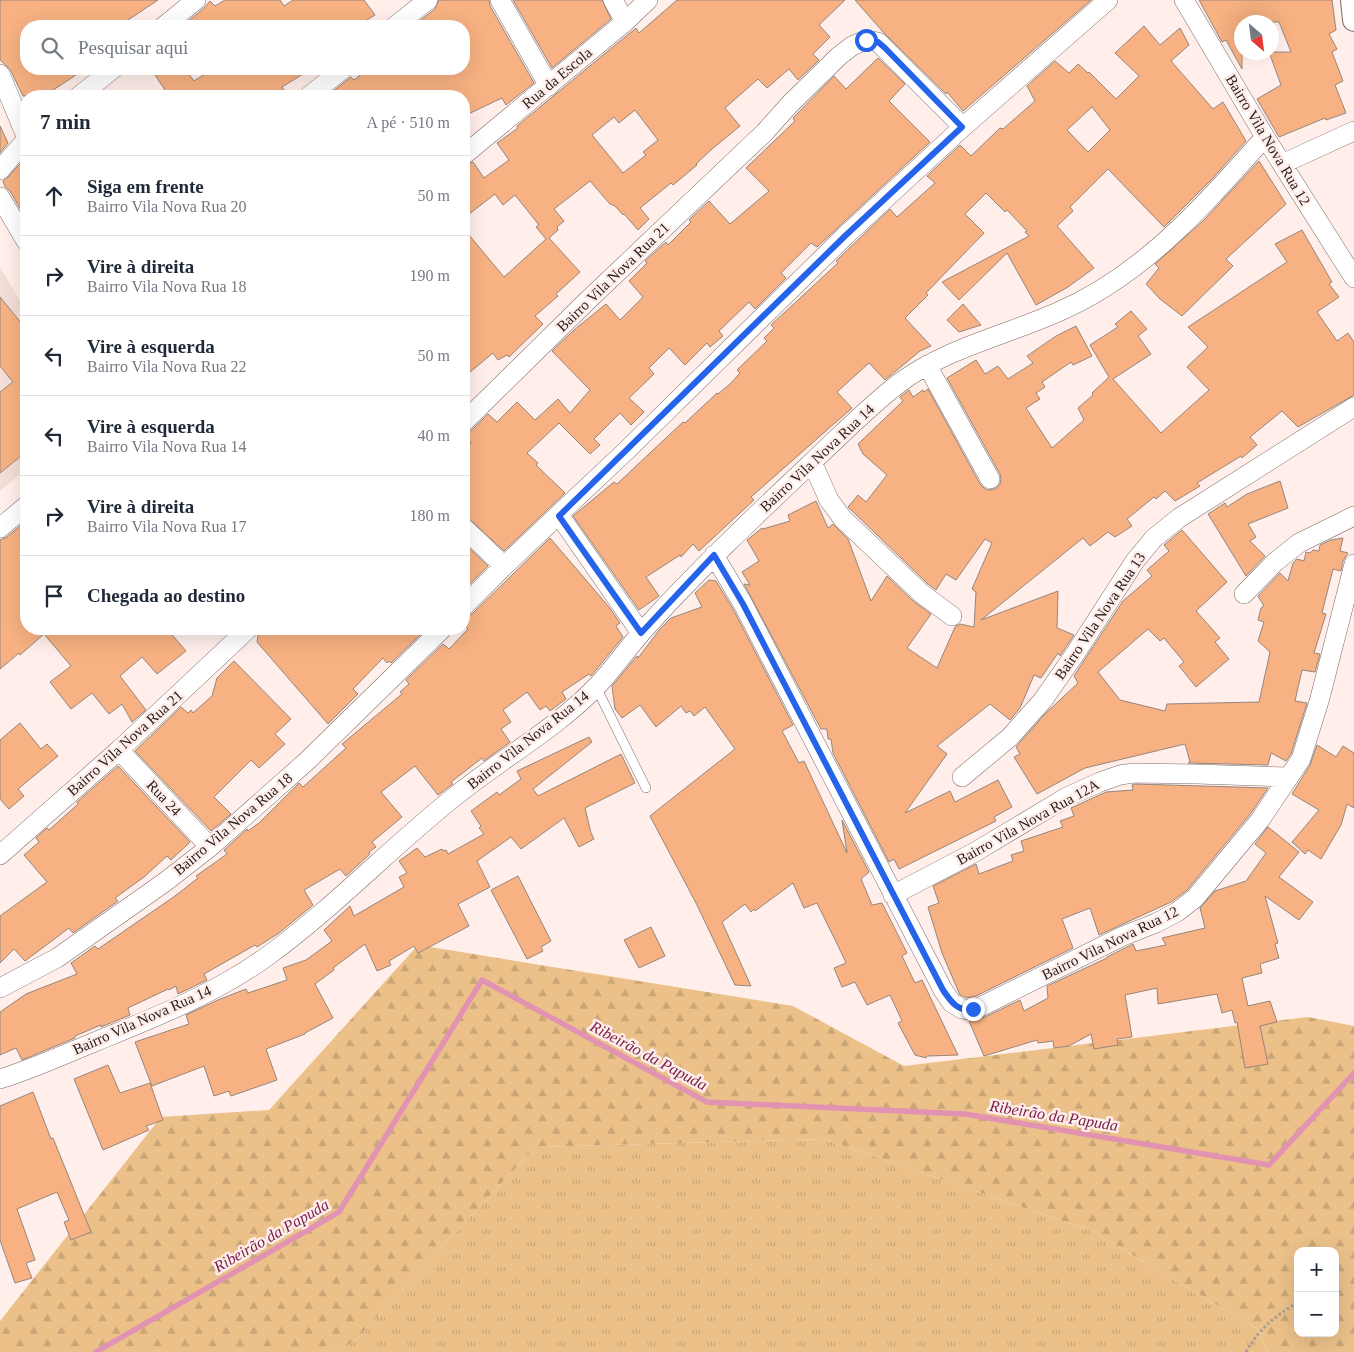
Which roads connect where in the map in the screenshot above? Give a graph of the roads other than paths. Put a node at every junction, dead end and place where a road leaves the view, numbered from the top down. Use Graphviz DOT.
graph roads {
  1 [pos="196,0"];
  2 [pos="428,0"];
  3 [pos="500,0"];
  4 [pos="613,0"];
  5 [pos="648,0"];
  6 [pos="1108,0"];
  7 [pos="1184,0"];
  8 [pos="1352,0"];
  9 [pos="171,20"];
  10 [pos="403,20"];
  11 [pos="1354,20"];
  12 [pos="625,22"];
  13 [pos="0,74"];
  14 [pos="105,75"];
  15 [pos="335,75"];
  16 [pos="549,86"];
  17 [pos="87,90"];
  18 [pos="317,90"];
  19 [pos="20,122"];
  20 [pos="962,127"];
  21 [pos="1354,131"];
  22 [pos="1265,137"];
  23 [pos="20,147"];
  24 [pos="470,150"];
  25 [pos="1282,164"];
  26 [pos="0,170"];
  27 [pos="0,197"];
  28 [pos="20,231"];
  29 [pos="1354,278"];
  30 [pos="927,364"];
  31 [pos="1354,407"];
  32 [pos="470,416"];
  33 [pos="1337,417"];
  34 [pos="1354,426"];
  35 [pos="812,462"];
  36 [pos="990,479"];
  37 [pos="20,511"];
  38 [pos="559,516"];
  39 [pos="1354,516"];
  40 [pos="0,528"];
  41 [pos="470,534"];
  42 [pos="714,555"];
  43 [pos="1354,564"];
  44 [pos="504,566"];
  45 [pos="1244,594"];
  46 [pos="470,600"];
  47 [pos="952,616"];
  48 [pos="641,633"];
  49 [pos="242,635"];
  50 [pos="436,635"];
  51 [pos="596,687"];
  52 [pos="119,750"];
  53 [pos="962,777"];
  54 [pos="1289,777"];
  55 [pos="646,788"];
  56 [pos="210,847"];
  57 [pos="0,855"];
  58 [pos="893,895"];
  59 [pos="0,988"];
  60 [pos="0,1079"];
  1 -- 9 [label="street"];
  2 -- 10 [label="street"];
  3 -- 16 [label="street"];
  4 -- 12 [label="street"];
  5 -- 12 [label="street, Rua da Escola"];
  6 -- 20 [label="street"];
  7 -- 22 [label="street, Bairro Vila Nova Rua 12"];
  8 -- 11 [label="street"];
  12 -- 16 [label="street, Rua da Escola"];
  13 -- 19 [label="street"];
  14 -- 17 [label="street"];
  15 -- 18 [label="street"];
  16 -- 24 [label="street, Rua da Escola"];
  20 -- 32 [label="street, Bairro Vila Nova Rua 21"];
  20 -- 38 [label="street"];
  21 -- 25 [label="street"];
  22 -- 25 [label="street, Bairro Vila Nova Rua 12"];
  22 -- 30 [label="street, Bairro Vila Nova Rua 14"];
  23 -- 26 [label="street"];
  25 -- 29 [label="street, Bairro Vila Nova Rua 12"];
  27 -- 28 [label="street"];
  30 -- 35 [label="street, Bairro Vila Nova Rua 14"];
  30 -- 36 [label="street"];
  31 -- 33 [label="street, Bairro Vila Nova Rua 13"];
  33 -- 34 [label="street"];
  33 -- 53 [label="street, Bairro Vila Nova Rua 13"];
  35 -- 42 [label="street, Bairro Vila Nova Rua 14"];
  35 -- 47 [label="street"];
  37 -- 40 [label="street"];
  38 -- 44 [label="street"];
  38 -- 48 [label="street"];
  39 -- 45 [label="street"];
  41 -- 44 [label="street"];
  42 -- 48 [label="street, Bairro Vila Nova Rua 14"];
  42 -- 58 [label="street"];
  43 -- 54 [label="street, Bairro Vila Nova Rua 12"];
  44 -- 46 [label="street"];
  48 -- 51 [label="street, Bairro Vila Nova Rua 14"];
  49 -- 52 [label="street, Bairro Vila Nova Rua 21"];
  50 -- 56 [label="street, Bairro Vila Nova Rua 18"];
  51 -- 55 [label="lane"];
  51 -- 60 [label="street, Bairro Vila Nova Rua 14"];
  52 -- 56 [label="street, Rua 24"];
  52 -- 57 [label="street, Bairro Vila Nova Rua 21"];
  54 -- 58 [label="street, Bairro Vila Nova Rua 12A"];
  54 -- 58 [label="street, Bairro Vila Nova Rua 12"];
  56 -- 59 [label="street, Bairro Vila Nova Rua 18"];
}
